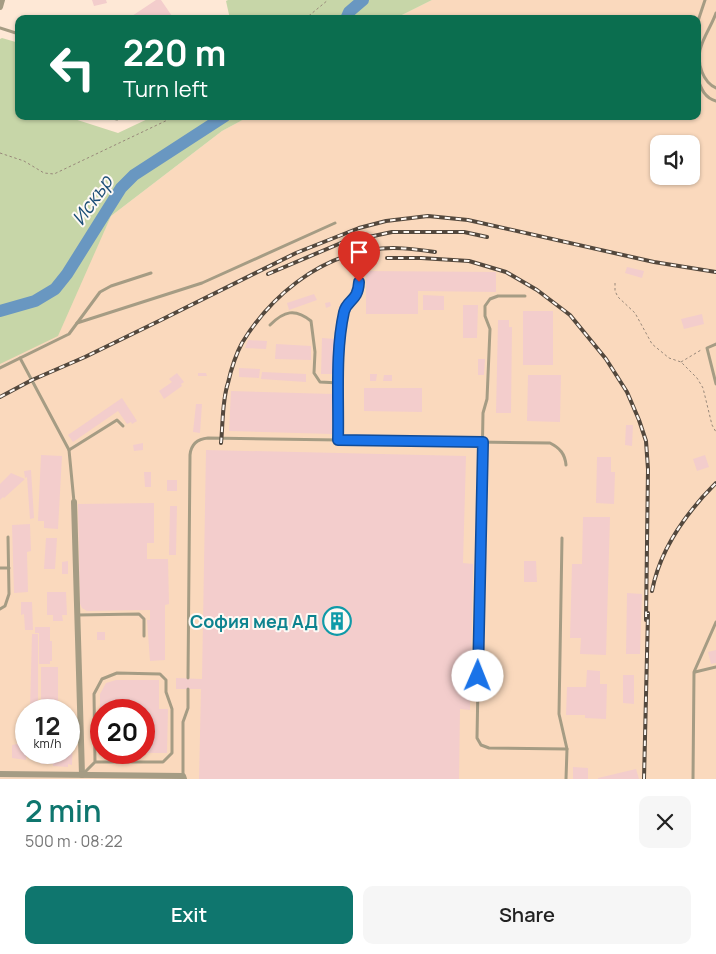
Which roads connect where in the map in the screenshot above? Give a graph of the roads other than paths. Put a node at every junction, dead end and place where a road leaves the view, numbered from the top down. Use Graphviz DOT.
graph roads {
  1 [pos="2,0"];
  2 [pos="705,0"];
  3 [pos="0,7"];
  4 [pos="716,13"];
  5 [pos="700,15"];
  6 [pos="0,28"];
  7 [pos="15,33"];
  8 [pos="701,48"];
  9 [pos="701,68"];
  10 [pos="716,88"];
  11 [pos="701,90"];
  12 [pos="716,101"];
  13 [pos="335,223"];
  14 [pos="359,272"];
  15 [pos="151,273"];
  16 [pos="525,296"];
  17 [pos="77,323"];
  18 [pos="270,325"];
  19 [pos="716,344"];
  20 [pos="20,358"];
  21 [pos="0,368"];
  22 [pos="339,383"];
  23 [pos="716,384"];
  24 [pos="123,426"];
  25 [pos="338,440"];
  26 [pos="483,442"];
  27 [pos="69,450"];
  28 [pos="566,465"];
  29 [pos="74,502"];
  30 [pos="8,537"];
  31 [pos="562,538"];
  32 [pos="0,568"];
  33 [pos="9,568"];
  34 [pos="0,609"];
  35 [pos="77,615"];
  36 [pos="716,622"];
  37 [pos="144,636"];
  38 [pos="716,667"];
  39 [pos="694,672"];
  40 [pos="188,678"];
  41 [pos="188,689"];
  42 [pos="567,750"];
  43 [pos="96,762"];
  44 [pos="94,764"];
  45 [pos="0,774"];
  46 [pos="82,774"];
  47 [pos="146,777"];
  48 [pos="183,778"];
  49 [pos="566,779"];
  50 [pos="693,779"];
  1 -- 3 [label="street"];
  2 -- 5 [label="lane"];
  4 -- 8 [label="lane"];
  6 -- 7 [label="lane"];
  9 -- 10 [label="lane"];
  11 -- 12 [label="lane"];
  13 -- 17 [label="lane"];
  14 -- 22 [label="lane"];
  15 -- 17 [label="lane"];
  16 -- 26 [label="lane"];
  17 -- 20 [label="lane"];
  18 -- 22 [label="lane"];
  19 -- 23 [label="lane"];
  20 -- 21 [label="lane"];
  20 -- 27 [label="lane"];
  22 -- 25 [label="lane"];
  24 -- 27 [label="lane"];
  25 -- 26 [label="lane"];
  25 -- 40 [label="lane"];
  26 -- 28 [label="lane"];
  26 -- 42 [label="lane"];
  27 -- 29 [label="lane"];
  29 -- 35 [label="street"];
  30 -- 33 [label="lane"];
  31 -- 42 [label="lane"];
  32 -- 33 [label="lane"];
  33 -- 34 [label="lane"];
  35 -- 37 [label="lane"];
  35 -- 46 [label="street"];
  36 -- 39 [label="lane"];
  38 -- 39 [label="lane"];
  39 -- 50 [label="lane"];
  41 -- 48 [label="lane"];
  42 -- 49 [label="lane"];
  43 -- 43 [label="lane"];
  44 -- 46 [label="lane"];
  45 -- 46 [label="street"];
  46 -- 47 [label="street"];
  47 -- 48 [label="street"];
}
